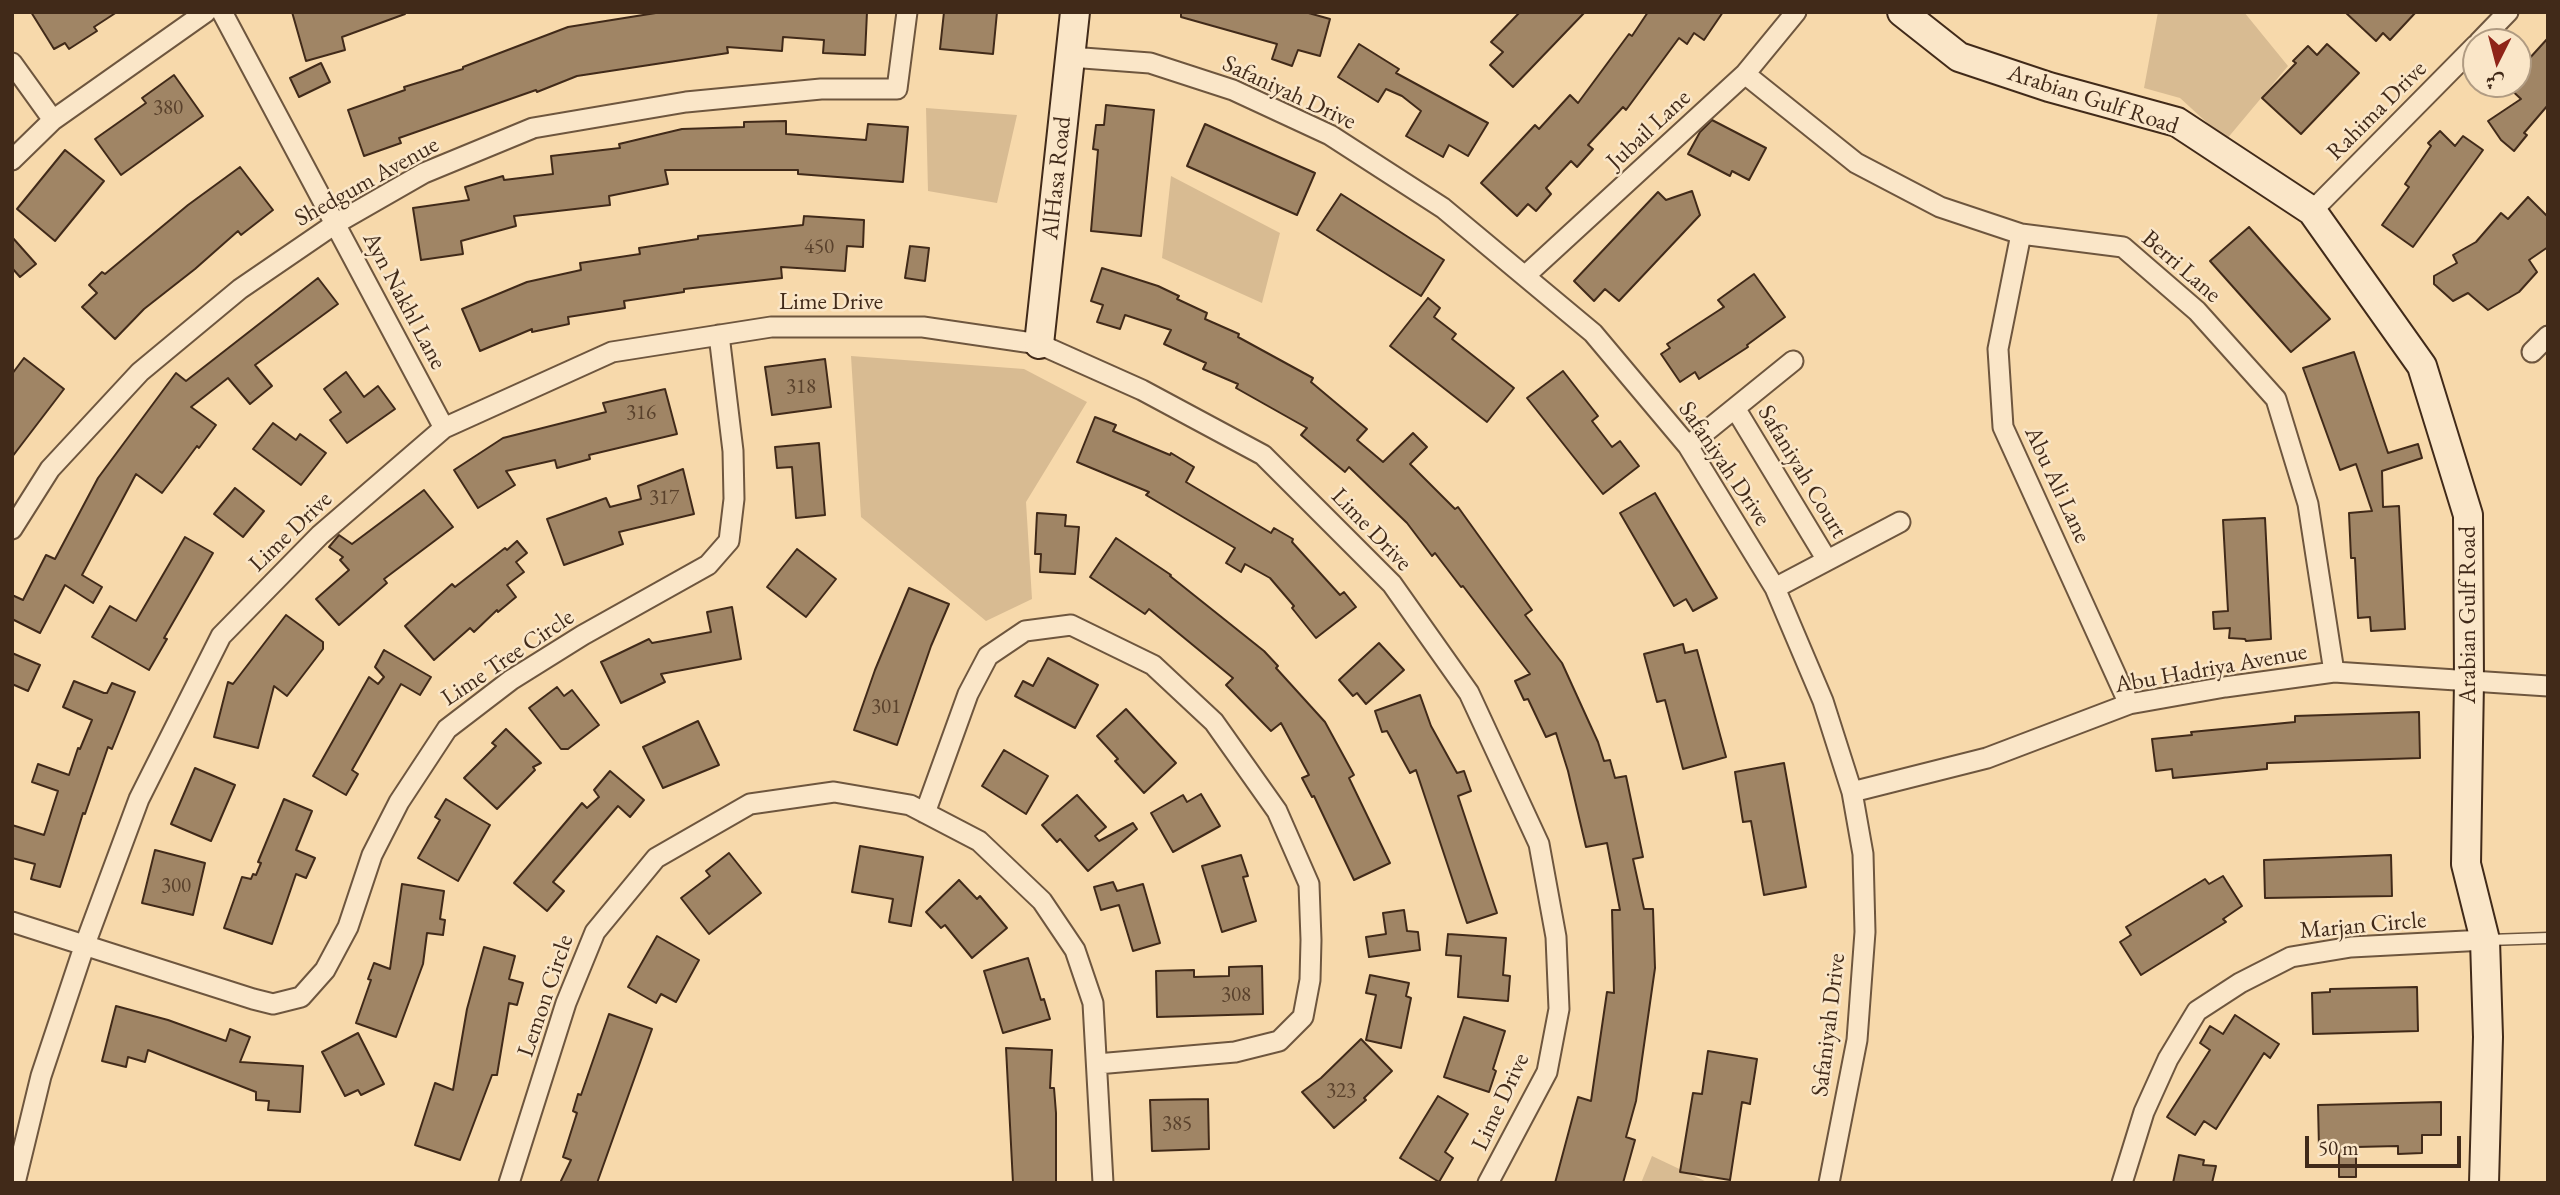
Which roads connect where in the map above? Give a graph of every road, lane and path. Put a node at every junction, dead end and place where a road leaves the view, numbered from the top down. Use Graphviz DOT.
graph roads {
  1 [pos="206,12"];
  2 [pos="222,12"];
  3 [pos="907,12"];
  4 [pos="1075,12"];
  5 [pos="1796,12"];
  6 [pos="1902,12"];
  7 [pos="2508,12"];
  8 [pos="2492,28"];
  9 [pos="1070,57"];
  10 [pos="2462,58"];
  11 [pos="12,62"];
  12 [pos="1745,74"];
  13 [pos="53,120"];
  14 [pos="12,160"];
  15 [pos="2312,211"];
  16 [pos="335,224"];
  17 [pos="2021,234"];
  18 [pos="1526,275"];
  19 [pos="719,335"];
  20 [pos="2548,335"];
  21 [pos="1039,344"];
  22 [pos="2532,352"];
  23 [pos="1793,361"];
  24 [pos="1735,408"];
  25 [pos="444,428"];
  26 [pos="1688,446"];
  27 [pos="1900,522"];
  28 [pos="12,528"];
  29 [pos="1827,561"];
  30 [pos="1775,588"];
  31 [pos="2334,672"];
  32 [pos="2469,681"];
  33 [pos="2548,687"];
  34 [pos="2129,704"];
  35 [pos="1852,792"];
  36 [pos="922,804"];
  37 [pos="12,922"];
  38 [pos="2548,938"];
  39 [pos="2485,940"];
  40 [pos="84,947"];
  41 [pos="1097,1064"];
  42 [pos="15,1183"];
  43 [pos="509,1183"];
  44 [pos="1103,1183"];
  45 [pos="1488,1183"];
  46 [pos="1829,1183"];
  47 [pos="2122,1183"];
  48 [pos="2484,1183"];
  1 -- 13 [label="street"];
  2 -- 16 [label="street, Ayn Nakhl Lane"];
  3 -- 16 [label="street, Shedgum Avenue"];
  4 -- 9 [label="main road, AlHasa Road"];
  5 -- 12 [label="street, Jubail Lane"];
  6 -- 15 [label="main road, Arabian Gulf Road"];
  7 -- 8 [label="street, Rahima Drive"];
  9 -- 18 [label="street, Safaniyah Drive"];
  9 -- 21 [label="main road, AlHasa Road"];
  10 -- 15 [label="street, Rahima Drive"];
  11 -- 13 [label="street"];
  12 -- 17 [label="street, Berri Lane"];
  12 -- 18 [label="street, Jubail Lane"];
  13 -- 14 [label="street"];
  15 -- 32 [label="main road, Arabian Gulf Road"];
  16 -- 25 [label="street, Ayn Nakhl Lane"];
  16 -- 28 [label="street, Shedgum Avenue"];
  17 -- 31 [label="street, Berri Lane"];
  17 -- 34 [label="street, Abu Ali Lane"];
  18 -- 26 [label="street, Safaniyah Drive"];
  19 -- 21 [label="street, Lime Drive"];
  19 -- 25 [label="street, Lime Drive"];
  19 -- 40 [label="street, Lime Tree Circle"];
  20 -- 22 [label="street"];
  21 -- 45 [label="street, Lime Drive"];
  23 -- 24 [label="street, Safaniyah Court"];
  24 -- 26 [label="street, Safaniyah Court"];
  24 -- 29 [label="street, Safaniyah Court"];
  25 -- 40 [label="street, Lime Drive"];
  26 -- 30 [label="street, Safaniyah Drive"];
  27 -- 29 [label="street, Safaniyah Court"];
  29 -- 30 [label="street, Safaniyah Court"];
  30 -- 35 [label="street, Safaniyah Drive"];
  31 -- 32 [label="street, Abu Hadriya Avenue"];
  31 -- 34 [label="street, Abu Hadriya Avenue"];
  32 -- 33 [label="street, Abu Hadriya Avenue"];
  32 -- 39 [label="main road, Arabian Gulf Road"];
  34 -- 35 [label="street, Abu Hadriya Avenue"];
  35 -- 46 [label="street, Safaniyah Drive"];
  36 -- 41 [label="street, Lemon Circle"];
  36 -- 41 [label="street"];
  36 -- 43 [label="street, Lemon Circle"];
  37 -- 40 [label="street, Lime Tree Circle"];
  38 -- 39 [label="lane"];
  39 -- 47 [label="street, Marjan Circle"];
  39 -- 48 [label="main road, Arabian Gulf Road"];
  40 -- 42 [label="street, Lime Drive"];
  41 -- 44 [label="street, Lemon Circle"];
}
